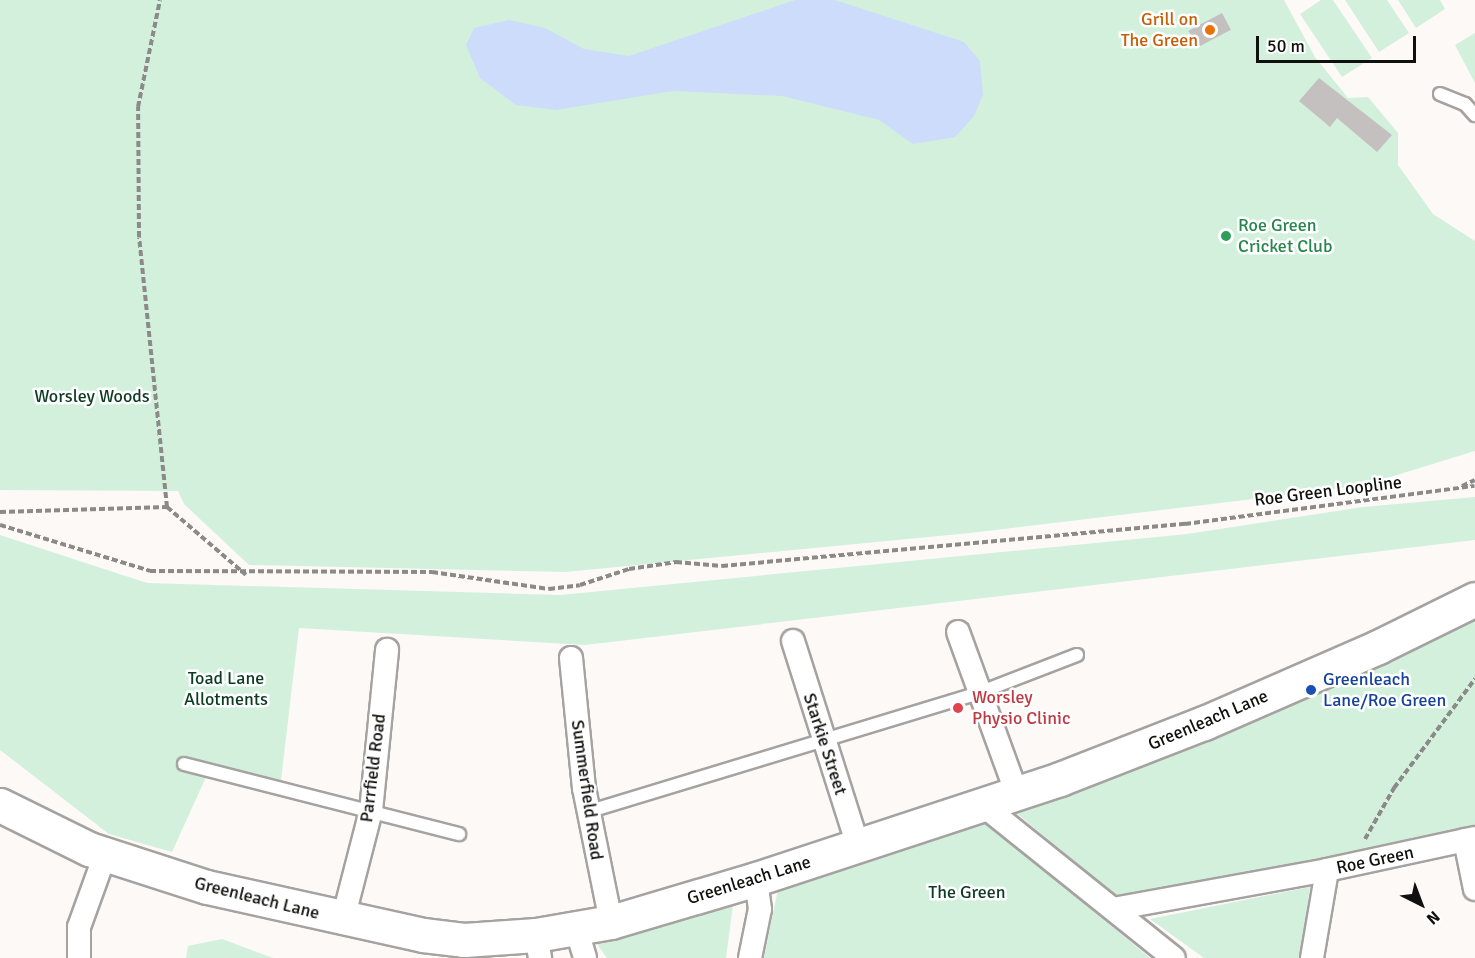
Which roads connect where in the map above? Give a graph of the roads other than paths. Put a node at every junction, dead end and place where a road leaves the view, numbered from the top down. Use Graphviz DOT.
graph roads {
  1 [pos="1440,94"];
  2 [pos="1475,115"];
  3 [pos="1475,599"];
  4 [pos="958,632"];
  5 [pos="793,641"];
  6 [pos="387,650"];
  7 [pos="1077,655"];
  8 [pos="571,658"];
  9 [pos="981,692"];
  10 [pos="824,740"];
  11 [pos="184,764"];
  12 [pos="1017,794"];
  13 [pos="0,805"];
  14 [pos="984,806"];
  15 [pos="371,811"];
  16 [pos="587,812"];
  17 [pos="459,834"];
  18 [pos="1470,839"];
  19 [pos="858,846"];
  20 [pos="105,855"];
  21 [pos="1326,870"];
  22 [pos="756,879"];
  23 [pos="1475,889"];
  24 [pos="1113,909"];
  25 [pos="343,919"];
  26 [pos="611,922"];
  27 [pos="580,943"];
  28 [pos="538,947"];
  29 [pos="79,958"];
  30 [pos="750,958"];
  31 [pos="1174,958"];
  32 [pos="1312,958"];
  1 -- 2 [label="lane"];
  3 -- 12 [label="street, Greenleach Lane"];
  4 -- 9 [label="street"];
  5 -- 10 [label="street, Starkie Street"];
  6 -- 15 [label="street, Parrfield Road"];
  7 -- 9 [label="lane"];
  8 -- 16 [label="street, Summerfield Road"];
  9 -- 10 [label="lane"];
  9 -- 12 [label="street"];
  10 -- 16 [label="lane"];
  10 -- 19 [label="street, Starkie Street"];
  11 -- 15 [label="lane"];
  12 -- 14 [label="street, Greenleach Lane"];
  13 -- 20 [label="street, Greenleach Lane"];
  14 -- 19 [label="street, Greenleach Lane"];
  14 -- 24 [label="street"];
  15 -- 17 [label="lane"];
  15 -- 25 [label="street, Parrfield Road"];
  16 -- 26 [label="street, Summerfield Road"];
  18 -- 21 [label="street, Roe Green"];
  18 -- 23 [label="street"];
  19 -- 22 [label="street, Greenleach Lane"];
  20 -- 25 [label="street, Greenleach Lane"];
  20 -- 29 [label="street"];
  21 -- 24 [label="street"];
  21 -- 32 [label="street, Roe Green"];
  22 -- 26 [label="street, Greenleach Lane"];
  22 -- 30 [label="street"];
  24 -- 31 [label="street"];
  25 -- 28 [label="street, Greenleach Lane"];
  26 -- 27 [label="street, Greenleach Lane"];
  27 -- 28 [label="street, Greenleach Lane"];
}
